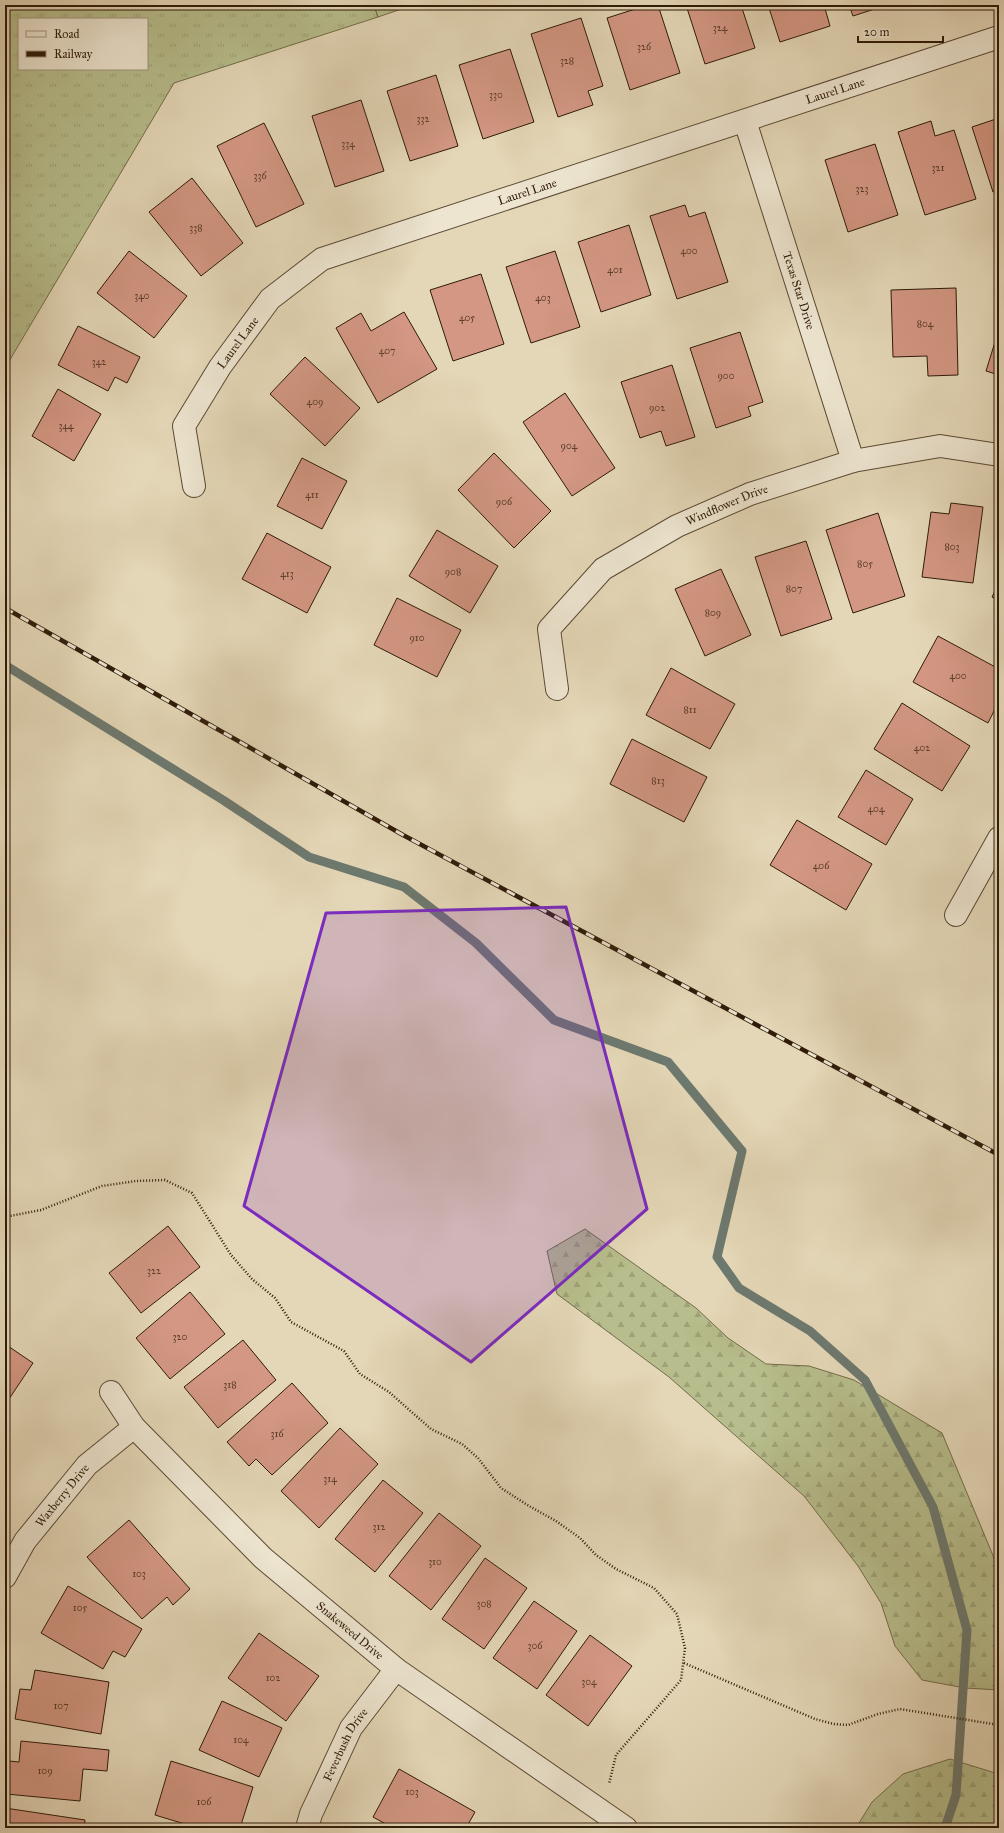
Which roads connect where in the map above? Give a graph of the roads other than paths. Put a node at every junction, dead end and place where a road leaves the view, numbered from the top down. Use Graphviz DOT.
graph roads {
  1 [pos="999,37"];
  2 [pos="745,121"];
  3 [pos="999,455"];
  4 [pos="853,461"];
  5 [pos="194,486"];
  6 [pos="558,689"];
  7 [pos="999,838"];
  8 [pos="956,915"];
  9 [pos="111,1392"];
  10 [pos="134,1427"];
  11 [pos="5,1577"];
  12 [pos="396,1669"];
  13 [pos="307,1828"];
  14 [pos="626,1828"];
  1 -- 2 [label="street, Laurel Lane"];
  2 -- 4 [label="street, Texas Star Drive"];
  2 -- 5 [label="street, Laurel Lane"];
  3 -- 4 [label="street, Windflower Drive"];
  4 -- 6 [label="street, Windflower Drive"];
  7 -- 8 [label="street"];
  9 -- 10 [label="street, Snakeweed Drive"];
  10 -- 11 [label="street, Waxberry Drive"];
  10 -- 12 [label="street, Snakeweed Drive"];
  12 -- 13 [label="street, Feverbush Drive"];
  12 -- 14 [label="street, Snakeweed Drive"];
}
